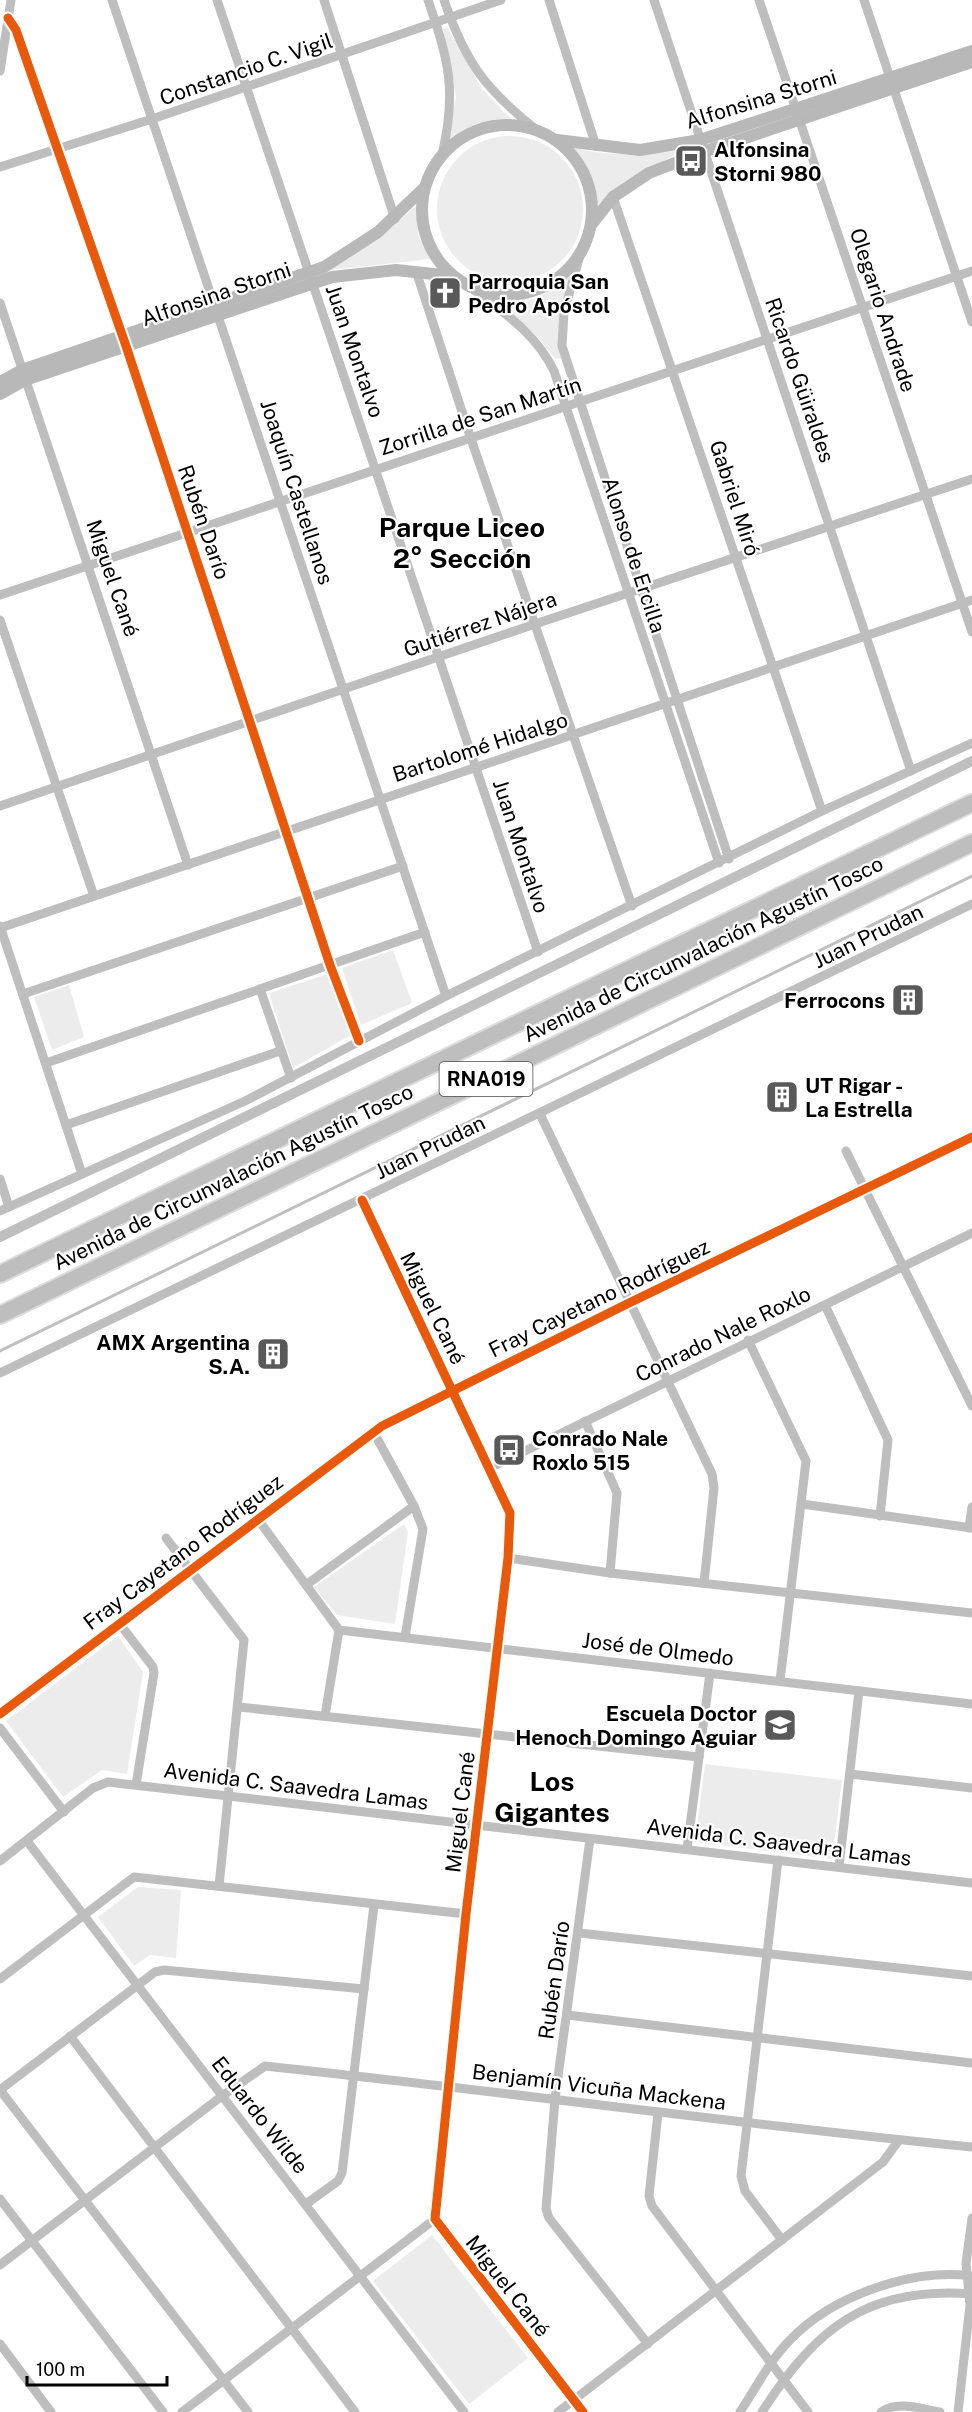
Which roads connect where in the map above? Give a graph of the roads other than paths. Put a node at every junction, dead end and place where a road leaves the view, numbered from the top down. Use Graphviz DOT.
graph roads {
  1 [pos="11,0"];
  2 [pos="112,0"];
  3 [pos="217,0"];
  4 [pos="324,0"];
  5 [pos="428,0"];
  6 [pos="444,0"];
  7 [pos="501,0"];
  8 [pos="549,0"];
  9 [pos="654,0"];
  10 [pos="759,0"];
  11 [pos="864,0"];
  12 [pos="8,18"];
  13 [pos="450,18"];
  14 [pos="436,23"];
  15 [pos="972,51"];
  16 [pos="342,55"];
  17 [pos="972,62"];
  18 [pos="0,71"];
  19 [pos="892,84"];
  20 [pos="246,87"];
  21 [pos="799,114"];
  22 [pos="152,119"];
  23 [pos="538,131"];
  24 [pos="556,140"];
  25 [pos="596,146"];
  26 [pos="702,146"];
  27 [pos="56,148"];
  28 [pos="442,155"];
  29 [pos="0,167"];
  30 [pos="424,188"];
  31 [pos="613,197"];
  32 [pos="395,219"];
  33 [pos="591,225"];
  34 [pos="581,252"];
  35 [pos="416,271"];
  36 [pos="972,271"];
  37 [pos="452,276"];
  38 [pos="957,276"];
  39 [pos="311,278"];
  40 [pos="471,288"];
  41 [pos="0,303"];
  42 [pos="863,307"];
  43 [pos="217,310"];
  44 [pos="972,322"];
  45 [pos="768,340"];
  46 [pos="124,341"];
  47 [pos="674,371"];
  48 [pos="23,375"];
  49 [pos="0,382"];
  50 [pos="0,394"];
  51 [pos="580,402"];
  52 [pos="566,406"];
  53 [pos="471,439"];
  54 [pos="376,470"];
  55 [pos="972,479"];
  56 [pos="925,494"];
  57 [pos="281,503"];
  58 [pos="831,527"];
  59 [pos="188,533"];
  60 [pos="736,559"];
  61 [pos="90,566"];
  62 [pos="640,590"];
  63 [pos="628,593"];
  64 [pos="0,595"];
  65 [pos="967,601"];
  66 [pos="0,620"];
  67 [pos="535,624"];
  68 [pos="972,632"];
  69 [pos="868,636"];
  70 [pos="440,656"];
  71 [pos="773,668"];
  72 [pos="343,688"];
  73 [pos="677,700"];
  74 [pos="665,703"];
  75 [pos="251,720"];
  76 [pos="573,735"];
  77 [pos="972,743"];
  78 [pos="152,754"];
  79 [pos="476,767"];
  80 [pos="911,771"];
  81 [pos="57,786"];
  82 [pos="380,799"];
  83 [pos="972,803"];
  84 [pos="0,806"];
  85 [pos="822,811"];
  86 [pos="287,830"];
  87 [pos="972,843"];
  88 [pos="729,859"];
  89 [pos="719,863"];
  90 [pos="188,865"];
  91 [pos="403,866"];
  92 [pos="94,896"];
  93 [pos="309,898"];
  94 [pos="972,904"];
  95 [pos="632,906"];
  96 [pos="0,927"];
  97 [pos="425,932"];
  98 [pos="538,952"];
  99 [pos="330,965"];
  100 [pos="260,989"];
  101 [pos="23,994"];
  102 [pos="446,996"];
  103 [pos="359,1041"];
  104 [pos="280,1051"];
  105 [pos="46,1063"];
  106 [pos="291,1078"];
  107 [pos="540,1114"];
  108 [pos="66,1125"];
  109 [pos="972,1137"];
  110 [pos="846,1151"];
  111 [pos="82,1174"];
  112 [pos="0,1179"];
  113 [pos="864,1189"];
  114 [pos="362,1200"];
  115 [pos="5,1209"];
  116 [pos="972,1233"];
  117 [pos="902,1266"];
  118 [pos="0,1274"];
  119 [pos="629,1303"];
  120 [pos="825,1305"];
  121 [pos="0,1315"];
  122 [pos="748,1340"];
  123 [pos="0,1373"];
  124 [pos="667,1380"];
  125 [pos="453,1391"];
  126 [pos="972,1406"];
  127 [pos="585,1421"];
  128 [pos="373,1431"];
  129 [pos="490,1468"];
  130 [pos="802,1504"];
  131 [pos="414,1506"];
  132 [pos="972,1507"];
  133 [pos="880,1516"];
  134 [pos="257,1518"];
  135 [pos="970,1528"];
  136 [pos="166,1538"];
  137 [pos="508,1558"];
  138 [pos="191,1569"];
  139 [pos="610,1573"];
  140 [pos="704,1583"];
  141 [pos="306,1585"];
  142 [pos="790,1593"];
  143 [pos="972,1613"];
  144 [pos="119,1623"];
  145 [pos="339,1630"];
  146 [pos="405,1637"];
  147 [pos="498,1648"];
  148 [pos="710,1673"];
  149 [pos="780,1681"];
  150 [pos="859,1691"];
  151 [pos="972,1704"];
  152 [pos="239,1707"];
  153 [pos="0,1714"];
  154 [pos="325,1716"];
  155 [pos="0,1728"];
  156 [pos="489,1734"];
  157 [pos="699,1757"];
  158 [pos="850,1774"];
  159 [pos="136,1785"];
  160 [pos="972,1788"];
  161 [pos="228,1796"];
  162 [pos="64,1812"];
  163 [pos="476,1825"];
  164 [pos="590,1839"];
  165 [pos="27,1841"];
  166 [pos="687,1849"];
  167 [pos="778,1860"];
  168 [pos="0,1862"];
  169 [pos="839,1867"];
  170 [pos="972,1883"];
  171 [pos="219,1886"];
  172 [pos="374,1905"];
  173 [pos="466,1914"];
  174 [pos="85,1915"];
  175 [pos="579,1933"];
  176 [pos="767,1953"];
  177 [pos="972,1976"];
  178 [pos="0,1979"];
  179 [pos="138,1984"];
  180 [pos="364,1989"];
  181 [pos="567,2015"];
  182 [pos="70,2036"];
  183 [pos="757,2038"];
  184 [pos="972,2064"];
  185 [pos="353,2075"];
  186 [pos="448,2086"];
  187 [pos="0,2090"];
  188 [pos="222,2096"];
  189 [pos="555,2099"];
  190 [pos="658,2113"];
  191 [pos="747,2125"];
  192 [pos="899,2140"];
  193 [pos="972,2147"];
  194 [pos="154,2148"];
  195 [pos="0,2199"];
  196 [pos="87,2199"];
  197 [pos="306,2204"];
  198 [pos="972,2218"];
  199 [pos="435,2219"];
  200 [pos="33,2240"];
  201 [pos="782,2240"];
  202 [pos="0,2265"];
  203 [pos="969,2275"];
  204 [pos="361,2277"];
  205 [pos="716,2292"];
  206 [pos="971,2294"];
  207 [pos="291,2328"];
  208 [pos="0,2344"];
  209 [pos="648,2344"];
  210 [pos="772,2364"];
  211 [pos="784,2379"];
  212 [pos="224,2380"];
  213 [pos="574,2400"];
  214 [pos="51,2412"];
  215 [pos="163,2412"];
  216 [pos="182,2412"];
  217 [pos="248,2412"];
  218 [pos="355,2412"];
  219 [pos="464,2412"];
  220 [pos="558,2412"];
  221 [pos="583,2412"];
  222 [pos="741,2412"];
  223 [pos="762,2412"];
  224 [pos="808,2412"];
  225 [pos="881,2412"];
  226 [pos="940,2412"];
  227 [pos="958,2412"];
  1 -- 12 [label="street"];
  2 -- 22 [label="street, Joaquín Castellanos"];
  3 -- 20 [label="street, Juan Montalvo"];
  4 -- 16 [label="street"];
  5 -- 14 [label="street"];
  6 -- 13 [label="street"];
  7 -- 13 [label="street, Constancio C. Vigil"];
  8 -- 25 [label="street"];
  9 -- 26 [label="street, Ricardo Güiraldes"];
  10 -- 21 [label="street, Olegario Andrade"];
  11 -- 19 [label="street"];
  12 -- 18 [label="street"];
  12 -- 27 [label="street, Rubén Darío"];
  13 -- 14 [label="street, Constancio C. Vigil"];
  13 -- 23 [label="street"];
  14 -- 16 [label="street, Constancio C. Vigil"];
  14 -- 28 [label="street"];
  15 -- 19 [label="street, Alfonsina Storni"];
  16 -- 20 [label="street, Constancio C. Vigil"];
  16 -- 32 [label="street"];
  17 -- 19 [label="street, Alfonsina Storni"];
  19 -- 21 [label="street, Alfonsina Storni"];
  19 -- 38 [label="street"];
  20 -- 22 [label="street, Constancio C. Vigil"];
  20 -- 39 [label="street, Juan Montalvo"];
  21 -- 26 [label="street, Alfonsina Storni"];
  21 -- 42 [label="street, Olegario Andrade"];
  22 -- 27 [label="street, Constancio C. Vigil"];
  22 -- 43 [label="street, Joaquín Castellanos"];
  23 -- 24 [label="street"];
  23 -- 28 [label="street"];
  24 -- 25 [label="street, Alfonsina Storni"];
  24 -- 33 [label="street"];
  25 -- 26 [label="street, Alfonsina Storni"];
  26 -- 31 [label="street, Alfonsina Storni"];
  26 -- 45 [label="street, Ricardo Güiraldes"];
  27 -- 29 [label="street, Constancio C. Vigil"];
  27 -- 46 [label="street, Rubén Darío"];
  28 -- 30 [label="street"];
  30 -- 32 [label="street, Alfonsina Storni"];
  30 -- 37 [label="street"];
  31 -- 33 [label="street, Alfonsina Storni"];
  31 -- 47 [label="street, Gabriel Miró"];
  32 -- 39 [label="street, Alfonsina Storni"];
  33 -- 34 [label="street"];
  34 -- 40 [label="street"];
  34 -- 51 [label="street, Alonso de Ercilla"];
  35 -- 37 [label="street, Alfonsina Storni"];
  35 -- 39 [label="street, Alfonsina Storni"];
  35 -- 53 [label="street"];
  36 -- 38 [label="street, Zorrilla de San Martín"];
  37 -- 40 [label="street"];
  38 -- 42 [label="street, Zorrilla de San Martín"];
  38 -- 44 [label="street"];
  39 -- 43 [label="street, Alfonsina Storni"];
  39 -- 54 [label="street, Juan Montalvo"];
  40 -- 52 [label="street, Alonso de Ercilla"];
  41 -- 48 [label="street, Miguel Cané"];
  42 -- 45 [label="street, Zorrilla de San Martín"];
  42 -- 56 [label="street, Olegario Andrade"];
  43 -- 46 [label="street, Alfonsina Storni"];
  43 -- 57 [label="street, Joaquín Castellanos"];
  45 -- 47 [label="street, Zorrilla de San Martín"];
  45 -- 58 [label="street, Ricardo Güiraldes"];
  46 -- 48 [label="street, Alfonsina Storni"];
  46 -- 59 [label="street, Rubén Darío"];
  47 -- 51 [label="street, Zorrilla de San Martín"];
  47 -- 60 [label="street, Gabriel Miró"];
  48 -- 49 [label="street, Alfonsina Storni"];
  48 -- 50 [label="street, Alfonsina Storni"];
  48 -- 61 [label="street, Miguel Cané"];
  51 -- 52 [label="street, Zorrilla de San Martín"];
  51 -- 62 [label="street, Alonso de Ercilla"];
  52 -- 53 [label="street, Zorrilla de San Martín"];
  52 -- 63 [label="street, Alonso de Ercilla"];
  53 -- 54 [label="street, Zorrilla de San Martín"];
  53 -- 67 [label="street"];
  54 -- 57 [label="street, Zorrilla de San Martín"];
  54 -- 70 [label="street, Juan Montalvo"];
  55 -- 56 [label="street, Gutiérrez Nájera"];
  56 -- 58 [label="street, Gutiérrez Nájera"];
  56 -- 65 [label="street, Olegario Andrade"];
  57 -- 59 [label="street, Zorrilla de San Martín"];
  57 -- 72 [label="street, Joaquín Castellanos"];
  58 -- 60 [label="street, Gutiérrez Nájera"];
  58 -- 69 [label="street, Ricardo Güiraldes"];
  59 -- 61 [label="street, Zorrilla de San Martín"];
  59 -- 75 [label="street, Rubén Darío"];
  60 -- 62 [label="street, Gutiérrez Nájera"];
  60 -- 71 [label="street, Gabriel Miró"];
  61 -- 64 [label="street, Zorrilla de San Martín"];
  61 -- 78 [label="street, Miguel Cané"];
  62 -- 63 [label="street, Gutiérrez Nájera"];
  62 -- 73 [label="street, Alonso de Ercilla"];
  63 -- 67 [label="street, Gutiérrez Nájera"];
  63 -- 74 [label="street, Alonso de Ercilla"];
  65 -- 68 [label="street, Olegario Andrade"];
  65 -- 69 [label="street, Bartolomé Hidalgo"];
  66 -- 81 [label="street"];
  67 -- 70 [label="street, Gutiérrez Nájera"];
  67 -- 76 [label="street"];
  69 -- 71 [label="street, Bartolomé Hidalgo"];
  69 -- 80 [label="street, Ricardo Güiraldes"];
  70 -- 72 [label="street, Gutiérrez Nájera"];
  70 -- 79 [label="street, Juan Montalvo"];
  71 -- 73 [label="street, Bartolomé Hidalgo"];
  71 -- 85 [label="street, Gabriel Miró"];
  72 -- 75 [label="street, Gutiérrez Nájera"];
  72 -- 82 [label="street, Joaquín Castellanos"];
  73 -- 74 [label="street, Bartolomé Hidalgo"];
  73 -- 88 [label="street, Alonso de Ercilla"];
  74 -- 76 [label="street, Bartolomé Hidalgo"];
  74 -- 89 [label="street, Alonso de Ercilla"];
  75 -- 78 [label="street, Gutiérrez Nájera"];
  75 -- 86 [label="street, Rubén Darío"];
  76 -- 79 [label="street, Bartolomé Hidalgo"];
  76 -- 95 [label="street"];
  77 -- 80 [label="street"];
  78 -- 81 [label="street, Gutiérrez Nájera"];
  78 -- 90 [label="street, Miguel Cané"];
  79 -- 82 [label="street, Bartolomé Hidalgo"];
  79 -- 98 [label="street, Juan Montalvo"];
  80 -- 85 [label="street"];
  81 -- 84 [label="street, Gutiérrez Nájera"];
  81 -- 92 [label="street"];
  82 -- 86 [label="street, Bartolomé Hidalgo"];
  82 -- 91 [label="street, Joaquín Castellanos"];
  83 -- 118 [label="highway, Avenida de Circunvalación Agustín Tosco / RNA019"];
  85 -- 88 [label="street"];
  86 -- 90 [label="street, Bartolomé Hidalgo"];
  86 -- 93 [label="street, Rubén Darío"];
  87 -- 121 [label="highway, Avenida de Circunvalación Agustín Tosco / RNA019"];
  88 -- 89 [label="street"];
  89 -- 95 [label="street"];
  90 -- 92 [label="street, Bartolomé Hidalgo"];
  91 -- 93 [label="street"];
  91 -- 97 [label="street, Joaquín Castellanos"];
  92 -- 96 [label="street, Bartolomé Hidalgo"];
  93 -- 99 [label="street, Rubén Darío"];
  93 -- 101 [label="street"];
  94 -- 107 [label="street, Juan Prudan"];
  95 -- 98 [label="street"];
  96 -- 101 [label="street"];
  97 -- 99 [label="street"];
  97 -- 102 [label="street, Joaquín Castellanos"];
  98 -- 102 [label="street"];
  99 -- 100 [label="street"];
  99 -- 103 [label="street, Rubén Darío"];
  100 -- 104 [label="street"];
  100 -- 105 [label="street"];
  101 -- 105 [label="street"];
  102 -- 103 [label="street"];
  103 -- 106 [label="street"];
  104 -- 106 [label="street"];
  104 -- 108 [label="street"];
  105 -- 108 [label="street"];
  106 -- 111 [label="street"];
  107 -- 114 [label="street, Juan Prudan"];
  107 -- 119 [label="street"];
  108 -- 111 [label="street"];
  109 -- 113 [label="street, Fray Cayetano Rodríguez"];
  110 -- 113 [label="street"];
  111 -- 115 [label="street"];
  112 -- 115 [label="street"];
  113 -- 117 [label="street"];
  113 -- 119 [label="street, Fray Cayetano Rodríguez"];
  114 -- 123 [label="street, Juan Prudan"];
  114 -- 125 [label="street, Miguel Cané"];
  116 -- 117 [label="street, Conrado Nale Roxlo"];
  117 -- 120 [label="street, Conrado Nale Roxlo"];
  117 -- 126 [label="street"];
  119 -- 124 [label="street"];
  119 -- 125 [label="street, Fray Cayetano Rodríguez"];
  120 -- 122 [label="street, Conrado Nale Roxlo"];
  120 -- 133 [label="street"];
  122 -- 124 [label="street, Conrado Nale Roxlo"];
  122 -- 130 [label="street"];
  124 -- 127 [label="street, Conrado Nale Roxlo"];
  124 -- 140 [label="street"];
  125 -- 128 [label="street, Fray Cayetano Rodríguez"];
  125 -- 129 [label="street, Miguel Cané"];
  127 -- 129 [label="street, Conrado Nale Roxlo"];
  127 -- 139 [label="street"];
  128 -- 131 [label="street"];
  128 -- 134 [label="street, Fray Cayetano Rodríguez"];
  129 -- 137 [label="street, Miguel Cané"];
  130 -- 133 [label="street"];
  130 -- 142 [label="street"];
  131 -- 141 [label="street"];
  131 -- 146 [label="street"];
  132 -- 135 [label="street"];
  133 -- 135 [label="street"];
  134 -- 138 [label="street, Fray Cayetano Rodríguez"];
  134 -- 141 [label="street"];
  136 -- 138 [label="street"];
  137 -- 139 [label="street"];
  137 -- 147 [label="street, Miguel Cané"];
  138 -- 144 [label="street, Fray Cayetano Rodríguez"];
  138 -- 152 [label="street"];
  139 -- 140 [label="street"];
  140 -- 142 [label="street"];
  141 -- 145 [label="street"];
  142 -- 143 [label="street"];
  142 -- 149 [label="street"];
  144 -- 153 [label="street, Fray Cayetano Rodríguez"];
  144 -- 159 [label="street"];
  145 -- 146 [label="street, José de Olmedo"];
  145 -- 154 [label="street"];
  146 -- 147 [label="street, José de Olmedo"];
  147 -- 148 [label="street, José de Olmedo"];
  147 -- 156 [label="street, Miguel Cané"];
  148 -- 149 [label="street, José de Olmedo"];
  148 -- 157 [label="street"];
  149 -- 150 [label="street, José de Olmedo"];
  150 -- 151 [label="street, José de Olmedo"];
  150 -- 158 [label="street"];
  152 -- 154 [label="street"];
  152 -- 161 [label="street"];
  154 -- 156 [label="street"];
  155 -- 162 [label="street"];
  156 -- 157 [label="street"];
  156 -- 163 [label="street, Miguel Cané"];
  157 -- 166 [label="street"];
  158 -- 160 [label="street"];
  158 -- 169 [label="street"];
  159 -- 161 [label="street, Avenida C. Saavedra Lamas"];
  159 -- 162 [label="street, Avenida C. Saavedra Lamas"];
  161 -- 163 [label="street, Avenida C. Saavedra Lamas"];
  161 -- 171 [label="street"];
  162 -- 165 [label="street, Avenida C. Saavedra Lamas"];
  163 -- 164 [label="street, Avenida C. Saavedra Lamas"];
  163 -- 173 [label="street, Miguel Cané"];
  164 -- 166 [label="street, Avenida C. Saavedra Lamas"];
  164 -- 175 [label="street, Rubén Darío"];
  165 -- 168 [label="street, Avenida C. Saavedra Lamas"];
  165 -- 174 [label="street, Eduardo Wilde"];
  166 -- 167 [label="street, Avenida C. Saavedra Lamas"];
  167 -- 169 [label="street, Avenida C. Saavedra Lamas"];
  167 -- 176 [label="street"];
  169 -- 170 [label="street, Avenida C. Saavedra Lamas"];
  171 -- 172 [label="street"];
  171 -- 174 [label="street"];
  172 -- 173 [label="street"];
  172 -- 180 [label="street"];
  173 -- 186 [label="street, Miguel Cané"];
  174 -- 178 [label="street"];
  174 -- 179 [label="street, Eduardo Wilde"];
  175 -- 176 [label="street"];
  175 -- 181 [label="street, Rubén Darío"];
  176 -- 177 [label="street"];
  176 -- 183 [label="street"];
  179 -- 180 [label="street"];
  179 -- 182 [label="street"];
  179 -- 188 [label="street, Eduardo Wilde"];
  180 -- 185 [label="street"];
  181 -- 183 [label="street"];
  181 -- 189 [label="street, Rubén Darío"];
  182 -- 187 [label="street"];
  182 -- 194 [label="street"];
  183 -- 184 [label="street"];
  183 -- 191 [label="street"];
  185 -- 186 [label="street, Benjamín Vicuña Mackena"];
  185 -- 188 [label="street, Benjamín Vicuña Mackena"];
  185 -- 197 [label="street"];
  186 -- 189 [label="street, Benjamín Vicuña Mackena"];
  186 -- 199 [label="street, Miguel Cané"];
  187 -- 196 [label="street"];
  188 -- 194 [label="street, Benjamín Vicuña Mackena"];
  188 -- 197 [label="street, Eduardo Wilde"];
  189 -- 190 [label="street, Benjamín Vicuña Mackena"];
  189 -- 209 [label="street, Rubén Darío"];
  190 -- 191 [label="street, Benjamín Vicuña Mackena"];
  190 -- 205 [label="street"];
  191 -- 192 [label="street, Benjamín Vicuña Mackena"];
  191 -- 201 [label="street"];
  192 -- 193 [label="street, Benjamín Vicuña Mackena"];
  192 -- 201 [label="street"];
  194 -- 196 [label="street, Benjamín Vicuña Mackena"];
  194 -- 207 [label="street"];
  195 -- 200 [label="street"];
  196 -- 200 [label="street, Benjamín Vicuña Mackena"];
  196 -- 212 [label="street"];
  197 -- 204 [label="street, Eduardo Wilde"];
  198 -- 203 [label="street"];
  199 -- 204 [label="street"];
  199 -- 213 [label="street, Miguel Cané"];
  200 -- 202 [label="street, Benjamín Vicuña Mackena"];
  200 -- 215 [label="street"];
  201 -- 205 [label="street"];
  203 -- 206 [label="street"];
  203 -- 210 [label="street"];
  204 -- 207 [label="street"];
  204 -- 219 [label="street, Eduardo Wilde"];
  205 -- 209 [label="street"];
  205 -- 210 [label="street"];
  206 -- 211 [label="street"];
  206 -- 227 [label="street"];
  207 -- 212 [label="street"];
  207 -- 218 [label="street"];
  208 -- 214 [label="street"];
  209 -- 213 [label="street"];
  210 -- 211 [label="street"];
  210 -- 222 [label="street"];
  211 -- 223 [label="street"];
  211 -- 224 [label="street"];
  212 -- 216 [label="street"];
  212 -- 217 [label="street"];
  213 -- 220 [label="street"];
  213 -- 221 [label="street, Miguel Cané"];
  225 -- 226 [label="street"];
}
